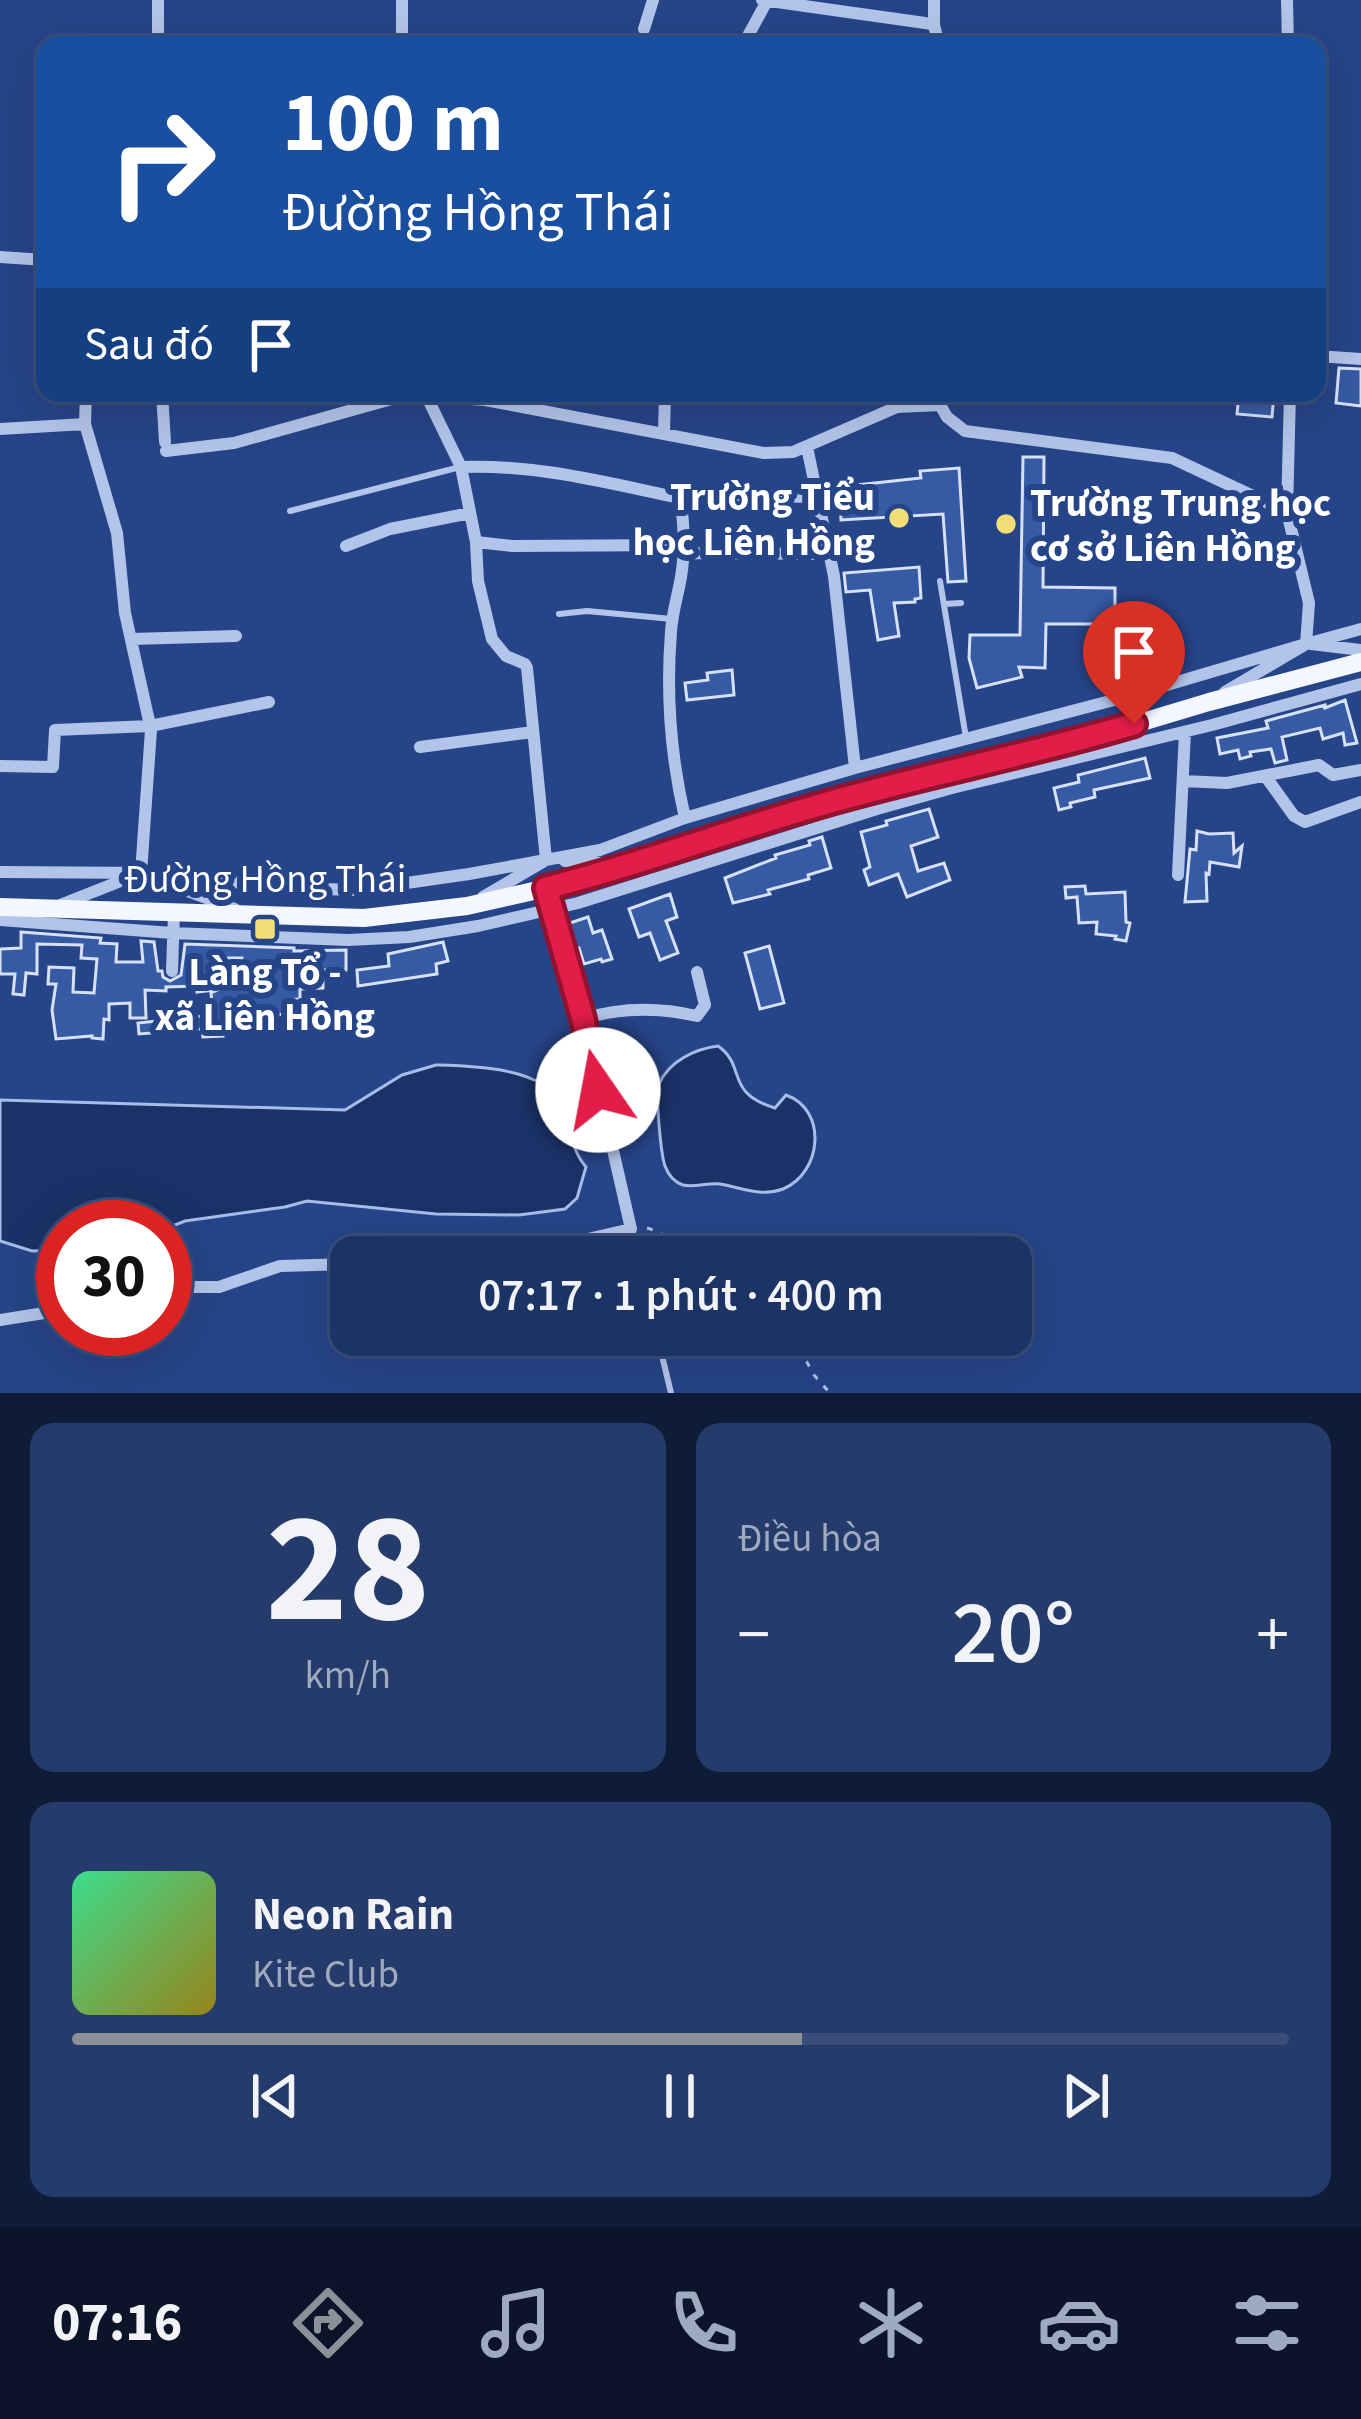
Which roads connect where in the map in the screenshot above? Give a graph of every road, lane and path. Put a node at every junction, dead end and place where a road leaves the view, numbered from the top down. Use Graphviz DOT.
graph roads {
  1 [pos="158,0"];
  2 [pos="402,0"];
  3 [pos="652,0"];
  4 [pos="764,0"];
  5 [pos="934,0"];
  6 [pos="1287,0"];
  7 [pos="934,25"];
  8 [pos="644,29"];
  9 [pos="158,36"];
  10 [pos="402,36"];
  11 [pos="746,36"];
  12 [pos="937,36"];
  13 [pos="1288,36"];
  14 [pos="0,257"];
  15 [pos="36,259"];
  16 [pos="1326,356"];
  17 [pos="1361,358"];
  18 [pos="86,402"];
  19 [pos="163,402"];
  20 [pos="391,402"];
  21 [pos="426,402"];
  22 [pos="496,402"];
  23 [pos="665,402"];
  24 [pos="890,402"];
  25 [pos="941,402"];
  26 [pos="1290,402"];
  27 [pos="85,424"];
  28 [pos="0,429"];
  29 [pos="664,434"];
  30 [pos="806,447"];
  31 [pos="461,467"];
  32 [pos="739,496"];
  33 [pos="818,496"];
  34 [pos="290,511"];
  35 [pos="1287,512"];
  36 [pos="470,513"];
  37 [pos="476,542"];
  38 [pos="346,546"];
  39 [pos="683,549"];
  40 [pos="830,554"];
  41 [pos="940,581"];
  42 [pos="961,603"];
  43 [pos="944,604"];
  44 [pos="559,614"];
  45 [pos="672,619"];
  46 [pos="1361,629"];
  47 [pos="236,636"];
  48 [pos="131,639"];
  49 [pos="1308,644"];
  50 [pos="1361,650"];
  51 [pos="1361,662"];
  52 [pos="1361,685"];
  53 [pos="269,702"];
  54 [pos="1209,702"];
  55 [pos="150,726"];
  56 [pos="532,732"];
  57 [pos="1185,732"];
  58 [pos="966,738"];
  59 [pos="420,747"];
  60 [pos="883,760"];
  61 [pos="0,766"];
  62 [pos="854,768"];
  63 [pos="1361,770"];
  64 [pos="1266,777"];
  65 [pos="1183,781"];
  66 [pos="890,785"];
  67 [pos="1361,802"];
  68 [pos="685,818"];
  69 [pos="546,860"];
  70 [pos="631,865"];
  71 [pos="0,872"];
  72 [pos="141,873"];
  73 [pos="1178,874"];
  74 [pos="546,888"];
  75 [pos="467,906"];
  76 [pos="0,907"];
  77 [pos="48,910"];
  78 [pos="551,911"];
  79 [pos="254,916"];
  80 [pos="0,920"];
  81 [pos="172,923"];
  82 [pos="172,971"];
  83 [pos="697,972"];
  84 [pos="583,1019"];
  85 [pos="631,1229"];
  86 [pos="601,1236"];
  87 [pos="633,1236"];
  88 [pos="664,1236"];
  89 [pos="330,1265"];
  90 [pos="192,1287"];
  91 [pos="36,1314"];
  92 [pos="0,1319"];
  93 [pos="662,1356"];
  94 [pos="803,1356"];
  95 [pos="671,1393"];
  96 [pos="830,1393"];
  1 -- 9 [label="street"];
  2 -- 10 [label="street"];
  3 -- 8 [label="street"];
  4 -- 7 [label="street"];
  4 -- 11 [label="street"];
  5 -- 7 [label="street"];
  6 -- 13 [label="street"];
  7 -- 12 [label="street"];
  14 -- 15 [label="street"];
  16 -- 17 [label="street"];
  18 -- 27 [label="street"];
  19 -- 20 [label="street"];
  21 -- 31 [label="street"];
  22 -- 29 [label="street"];
  23 -- 29 [label="street"];
  24 -- 30 [label="street"];
  25 -- 35 [label="street"];
  26 -- 35 [label="street"];
  27 -- 28 [label="street"];
  27 -- 48 [label="street"];
  29 -- 30 [label="street"];
  30 -- 33 [label="street"];
  31 -- 34 [label="lane"];
  31 -- 36 [label="street"];
  31 -- 39 [label="street"];
  32 -- 33 [label="street"];
  33 -- 40 [label="street"];
  35 -- 49 [label="street"];
  36 -- 37 [label="street"];
  36 -- 38 [label="street"];
  37 -- 39 [label="street"];
  37 -- 56 [label="street"];
  39 -- 40 [label="street"];
  39 -- 45 [label="street"];
  40 -- 62 [label="street"];
  41 -- 43 [label="lane"];
  42 -- 43 [label="lane"];
  43 -- 58 [label="lane"];
  44 -- 45 [label="lane"];
  45 -- 68 [label="street"];
  46 -- 49 [label="street"];
  47 -- 48 [label="street"];
  48 -- 55 [label="street"];
  49 -- 50 [label="street"];
  49 -- 54 [label="street"];
  49 -- 58 [label="street"];
  51 -- 54 [label="main road, Đường Hồng Thái"];
  52 -- 57 [label="street"];
  53 -- 55 [label="street"];
  54 -- 66 [label="main road, Đường Hồng Thái"];
  55 -- 61 [label="street"];
  55 -- 72 [label="street"];
  56 -- 59 [label="street"];
  56 -- 69 [label="street"];
  57 -- 65 [label="street"];
  57 -- 78 [label="street"];
  58 -- 60 [label="street"];
  60 -- 62 [label="street"];
  60 -- 66 [label="street"];
  62 -- 68 [label="street"];
  63 -- 64 [label="street"];
  64 -- 65 [label="street"];
  64 -- 67 [label="street"];
  65 -- 73 [label="street"];
  66 -- 70 [label="main road, Đường Hồng Thái"];
  68 -- 69 [label="street"];
  69 -- 70 [label="street"];
  69 -- 72 [label="street"];
  69 -- 75 [label="street"];
  70 -- 74 [label="main road, Đường Hồng Thái"];
  71 -- 72 [label="street"];
  72 -- 77 [label="street"];
  72 -- 79 [label="street"];
  74 -- 75 [label="main road, Đường Hồng Thái"];
  74 -- 78 [label="street"];
  75 -- 79 [label="main road, Đường Hồng Thái"];
  76 -- 77 [label="main road, Đường Hồng Thái"];
  77 -- 81 [label="main road, Đường Hồng Thái"];
  78 -- 81 [label="street"];
  78 -- 84 [label="street"];
  79 -- 81 [label="main road, Đường Hồng Thái"];
  80 -- 81 [label="street"];
  81 -- 82 [label="street"];
  83 -- 84 [label="street"];
  84 -- 85 [label="street"];
  85 -- 86 [label="street"];
  85 -- 87 [label="lane"];
  85 -- 88 [label="path"];
  89 -- 90 [label="street"];
  91 -- 92 [label="street"];
  93 -- 95 [label="lane"];
  94 -- 96 [label="path"];
}
